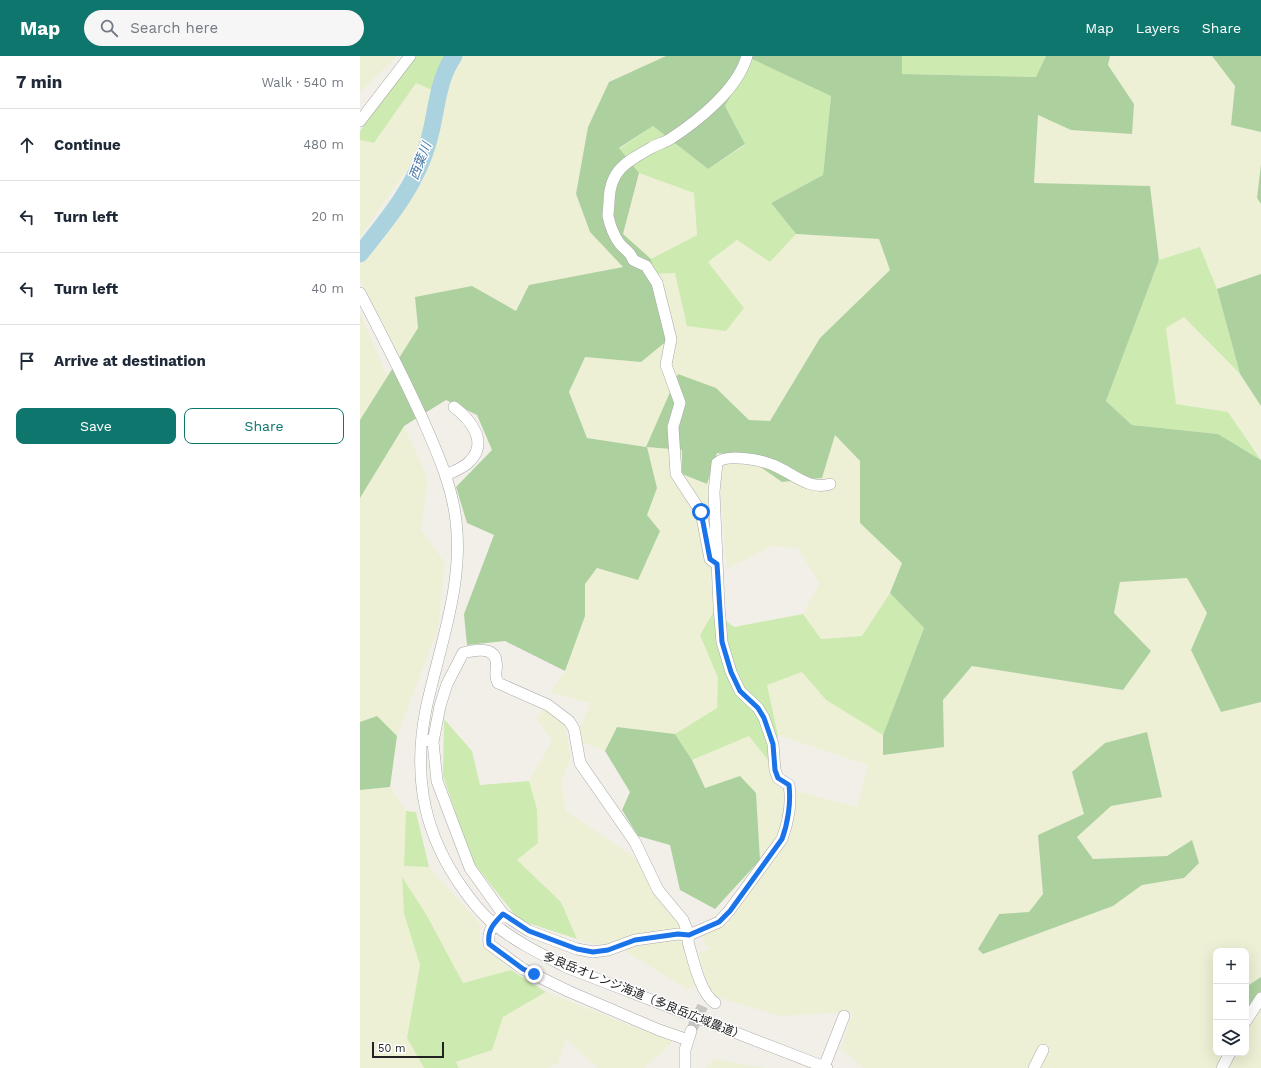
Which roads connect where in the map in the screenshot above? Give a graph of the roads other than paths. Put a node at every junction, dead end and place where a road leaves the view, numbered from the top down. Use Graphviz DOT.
graph roads {
  1 [pos="410,56"];
  2 [pos="747,56"];
  3 [pos="364,111"];
  4 [pos="360,121"];
  5 [pos="360,293"];
  6 [pos="454,407"];
  7 [pos="446,475"];
  8 [pos="830,484"];
  9 [pos="717,564"];
  10 [pos="421,738"];
  11 [pos="433,742"];
  12 [pos="503,914"];
  13 [pos="494,924"];
  14 [pos="689,935"];
  15 [pos="1261,998"];
  16 [pos="709,1001"];
  17 [pos="844,1016"];
  18 [pos="1247,1020"];
  19 [pos="1043,1050"];
  20 [pos="1228,1056"];
  21 [pos="685,1068"];
  22 [pos="826,1068"];
  23 [pos="1034,1068"];
  24 [pos="1222,1068"];
  1 -- 3 [label="street"];
  2 -- 9 [label="street"];
  3 -- 4 [label="street"];
  5 -- 7 [label="street, 多良岳オレンジ海道（多良岳広域農道）"];
  6 -- 7 [label="street"];
  7 -- 10 [label="street, 多良岳オレンジ海道（多良岳広域農道）"];
  8 -- 9 [label="street"];
  9 -- 14 [label="street"];
  10 -- 11 [label="street"];
  10 -- 13 [label="street, 多良岳オレンジ海道（多良岳広域農道）"];
  11 -- 12 [label="street"];
  11 -- 14 [label="street"];
  12 -- 13 [label="street"];
  12 -- 14 [label="street"];
  13 -- 21 [label="street"];
  13 -- 22 [label="street, 多良岳オレンジ海道（多良岳広域農道）"];
  14 -- 16 [label="street"];
  15 -- 18 [label="street"];
  17 -- 22 [label="street"];
  19 -- 23 [label="street"];
  20 -- 24 [label="street"];
}
